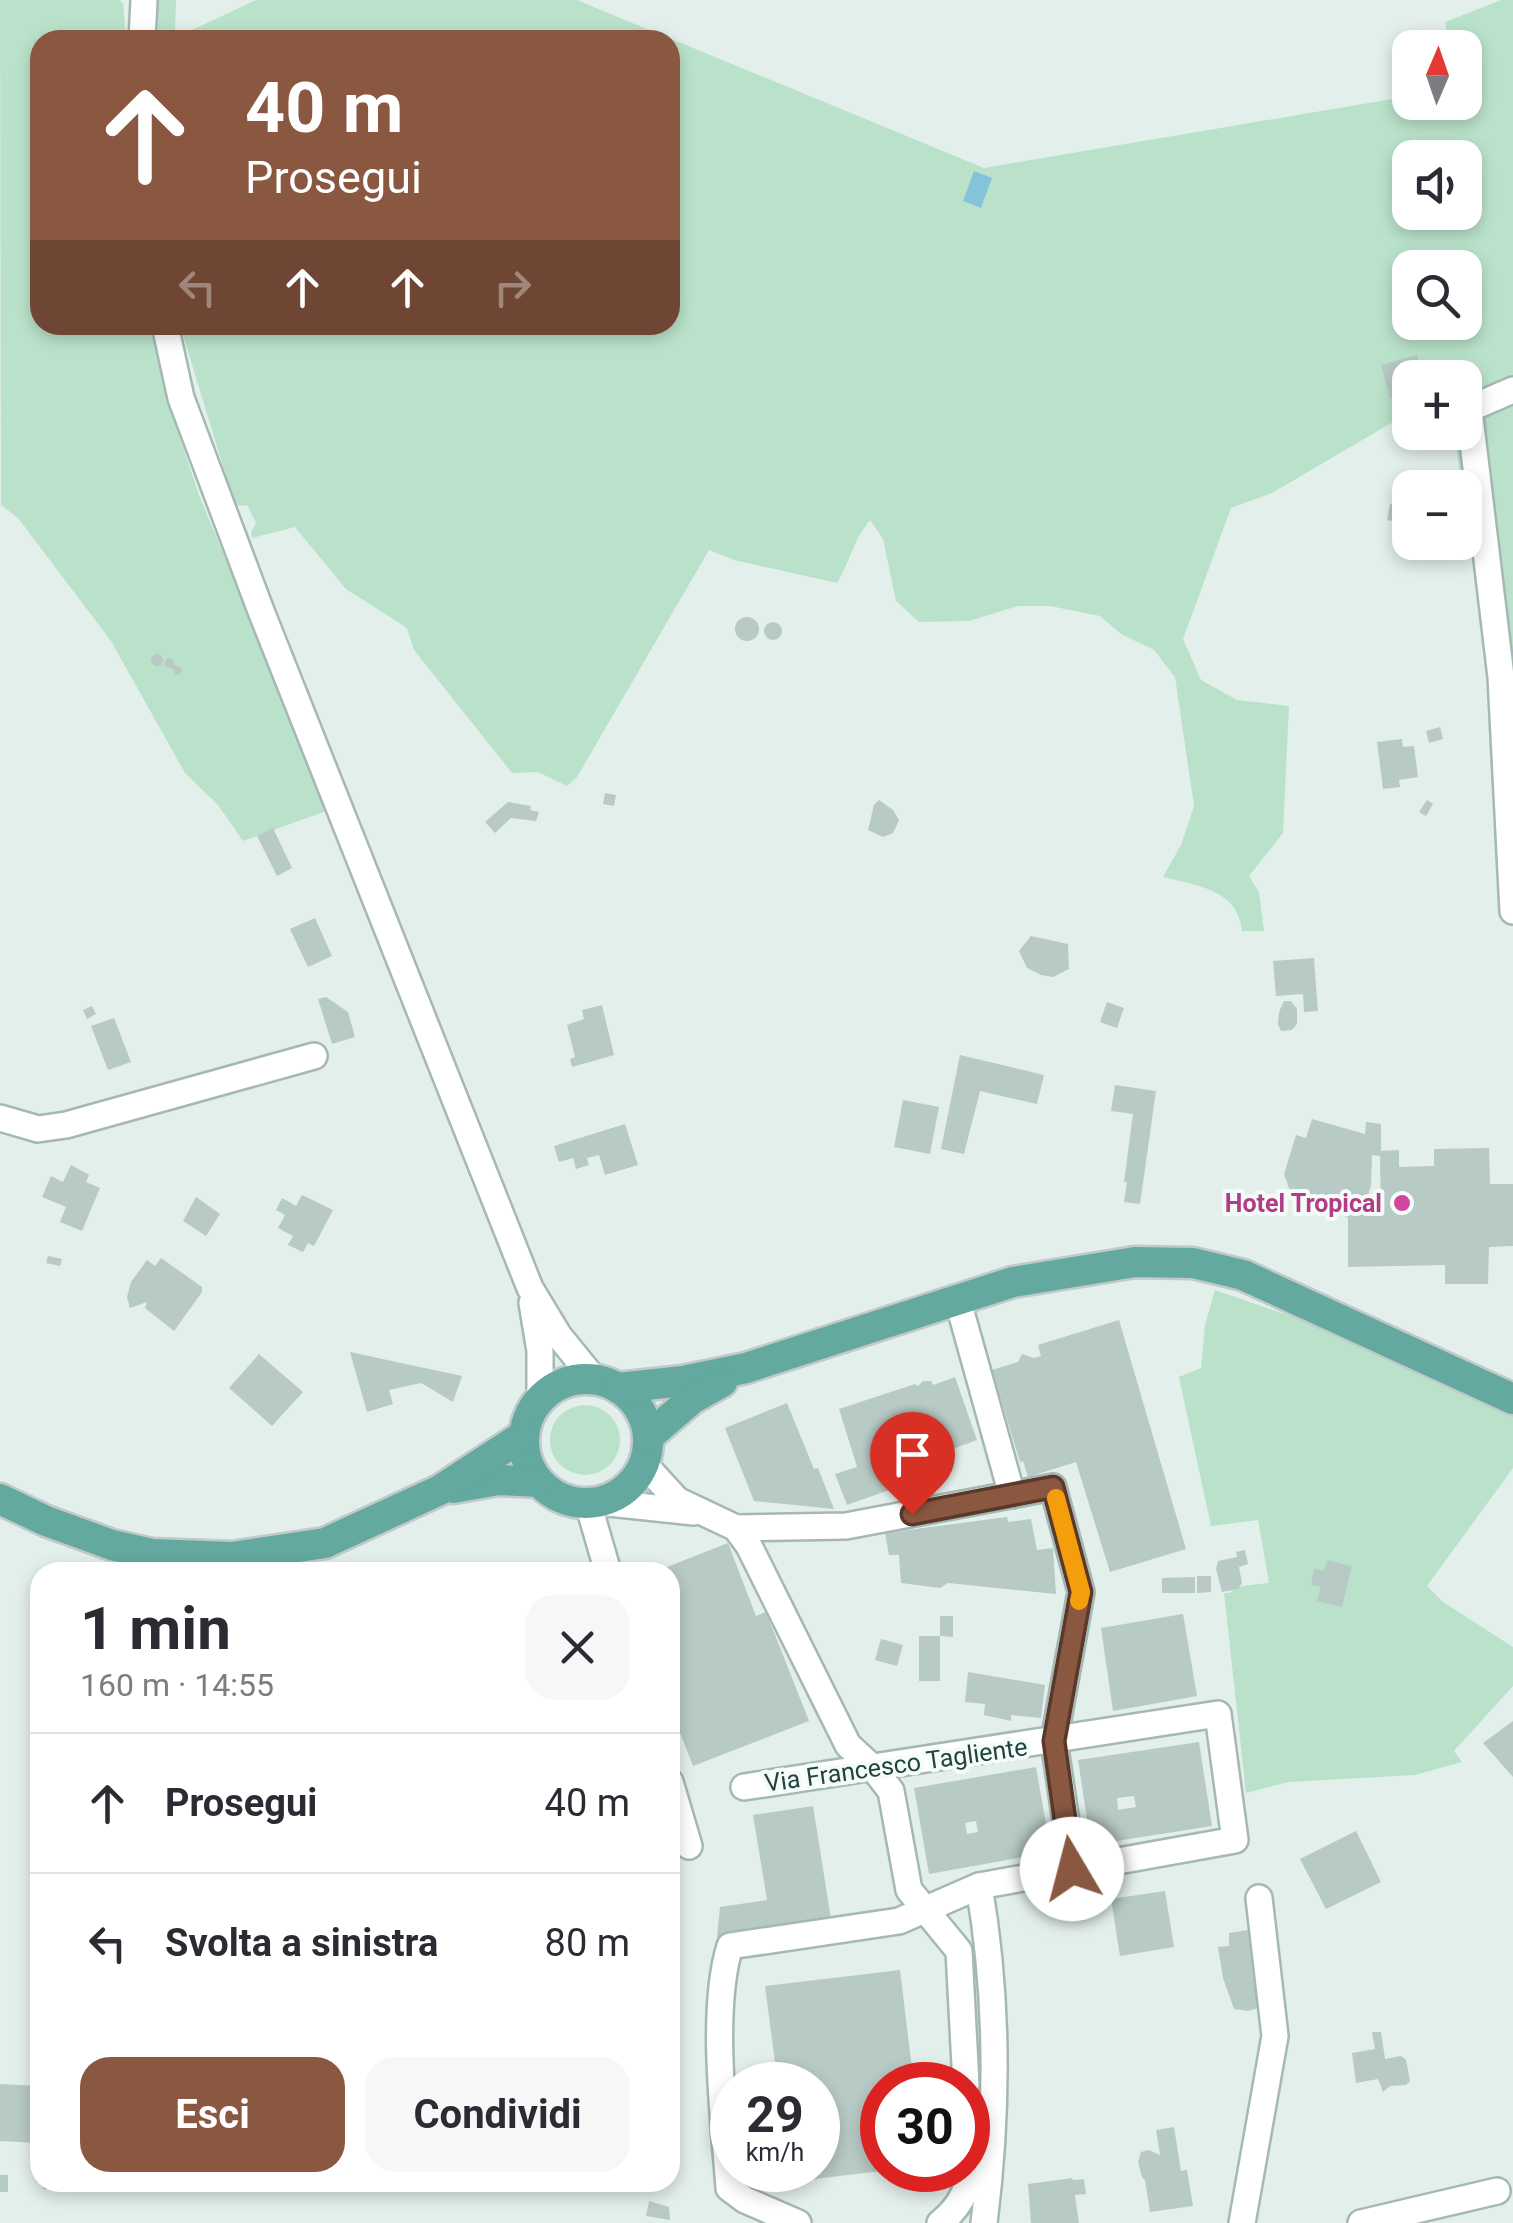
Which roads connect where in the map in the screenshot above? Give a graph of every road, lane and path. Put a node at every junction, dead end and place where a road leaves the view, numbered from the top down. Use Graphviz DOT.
graph roads {
  1 [pos="144,0"];
  2 [pos="142,30"];
  3 [pos="167,335"];
  4 [pos="1513,390"];
  5 [pos="1513,911"];
  6 [pos="314,1056"];
  7 [pos="0,1118"];
  8 [pos="530,1288"];
  9 [pos="958,1301"];
  10 [pos="746,1368"];
  11 [pos="606,1383"];
  12 [pos="540,1398"];
  13 [pos="1513,1399"];
  14 [pos="524,1436"];
  15 [pos="646,1450"];
  16 [pos="538,1482"];
  17 [pos="440,1490"];
  18 [pos="1012,1494"];
  19 [pos="0,1499"];
  20 [pos="593,1502"];
  21 [pos="709,1513"];
  22 [pos="736,1528"];
  23 [pos="606,1562"];
  24 [pos="1054,1741"];
  25 [pos="874,1769"];
  26 [pos="744,1787"];
  27 [pos="680,1816"];
  28 [pos="689,1846"];
  29 [pos="1072,1869"];
  30 [pos="979,1886"];
  31 [pos="1259,1898"];
  32 [pos="925,1908"];
  33 [pos="965,2062"];
  34 [pos="1497,2190"];
  35 [pos="967,2192"];
  36 [pos="798,2223"];
  37 [pos="940,2223"];
  38 [pos="984,2223"];
  39 [pos="1242,2223"];
  40 [pos="1361,2223"];
  1 -- 2 [label="street"];
  3 -- 8 [label="street"];
  4 -- 5 [label="street"];
  6 -- 7 [label="street"];
  8 -- 11 [label="street"];
  8 -- 12 [label="street"];
  9 -- 10 [label="main road"];
  9 -- 13 [label="main road"];
  9 -- 18 [label="street"];
  10 -- 11 [label="main road"];
  10 -- 15 [label="main road"];
  11 -- 12 [label="main road"];
  11 -- 15 [label="main road"];
  12 -- 14 [label="main road"];
  14 -- 16 [label="main road"];
  14 -- 17 [label="main road"];
  15 -- 20 [label="main road"];
  15 -- 21 [label="street"];
  16 -- 17 [label="main road"];
  16 -- 20 [label="main road"];
  17 -- 19 [label="main road"];
  18 -- 22 [label="street"];
  18 -- 24 [label="street"];
  20 -- 21 [label="street"];
  20 -- 23 [label="street"];
  21 -- 22 [label="street"];
  22 -- 25 [label="street"];
  24 -- 25 [label="street, Via Francesco Tagliente"];
  24 -- 29 [label="street"];
  24 -- 29 [label="street, Via Francesco Tagliente"];
  25 -- 26 [label="street, Via Francesco Tagliente"];
  25 -- 32 [label="street"];
  27 -- 28 [label="street"];
  29 -- 30 [label="street"];
  30 -- 32 [label="street"];
  30 -- 38 [label="street"];
  31 -- 39 [label="street"];
  32 -- 33 [label="street"];
  32 -- 36 [label="street"];
  34 -- 40 [label="street"];
  35 -- 37 [label="street"];
}
